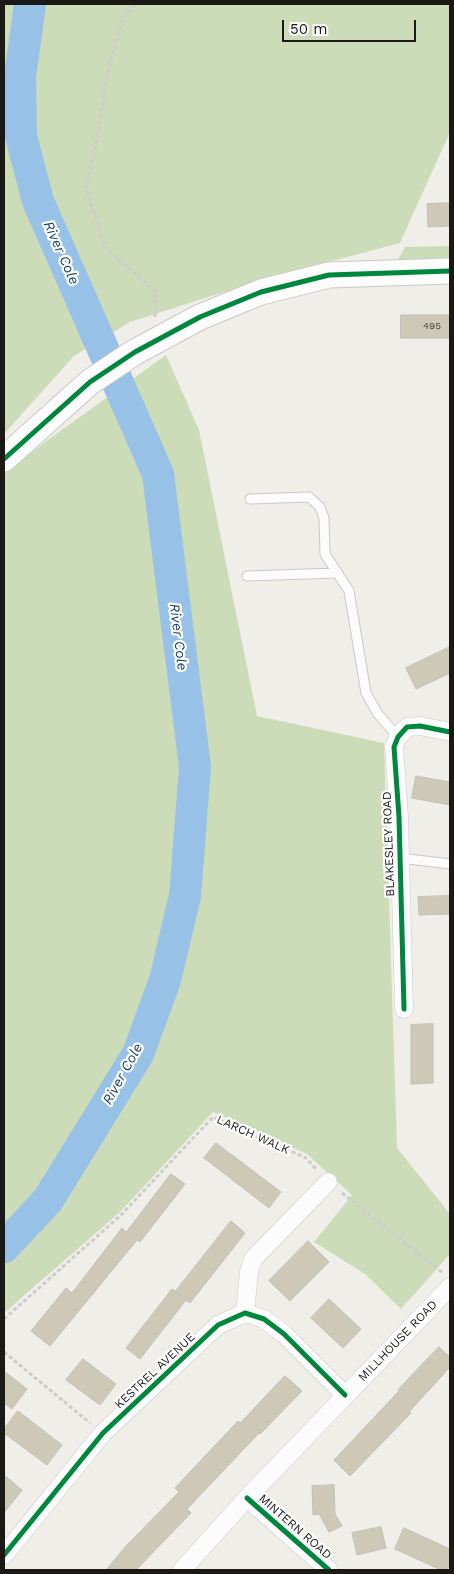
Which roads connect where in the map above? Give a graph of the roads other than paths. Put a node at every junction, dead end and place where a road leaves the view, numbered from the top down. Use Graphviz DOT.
graph roads {
  1 [pos="450,270"];
  2 [pos="4,458"];
  3 [pos="250,499"];
  4 [pos="338,573"];
  5 [pos="247,576"];
  6 [pos="450,732"];
  7 [pos="398,736"];
  8 [pos="400,858"];
  9 [pos="450,864"];
  10 [pos="404,1009"];
  11 [pos="328,1182"];
  12 [pos="450,1287"];
  13 [pos="245,1313"];
  14 [pos="345,1395"];
  15 [pos="247,1498"];
  16 [pos="4,1555"];
  17 [pos="182,1570"];
  18 [pos="329,1570"];
  1 -- 2 [label="street"];
  3 -- 4 [label="lane"];
  4 -- 5 [label="lane"];
  4 -- 7 [label="lane"];
  6 -- 7 [label="street"];
  7 -- 8 [label="street, BLAKESLEY ROAD"];
  8 -- 9 [label="lane"];
  8 -- 10 [label="street, BLAKESLEY ROAD"];
  11 -- 13 [label="street"];
  12 -- 14 [label="street, MILLHOUSE ROAD"];
  13 -- 14 [label="street"];
  13 -- 16 [label="street, KESTREL AVENUE"];
  14 -- 15 [label="street, MILLHOUSE ROAD"];
  15 -- 17 [label="street, MILLHOUSE ROAD"];
  15 -- 18 [label="street, MINTERN ROAD"];
}
